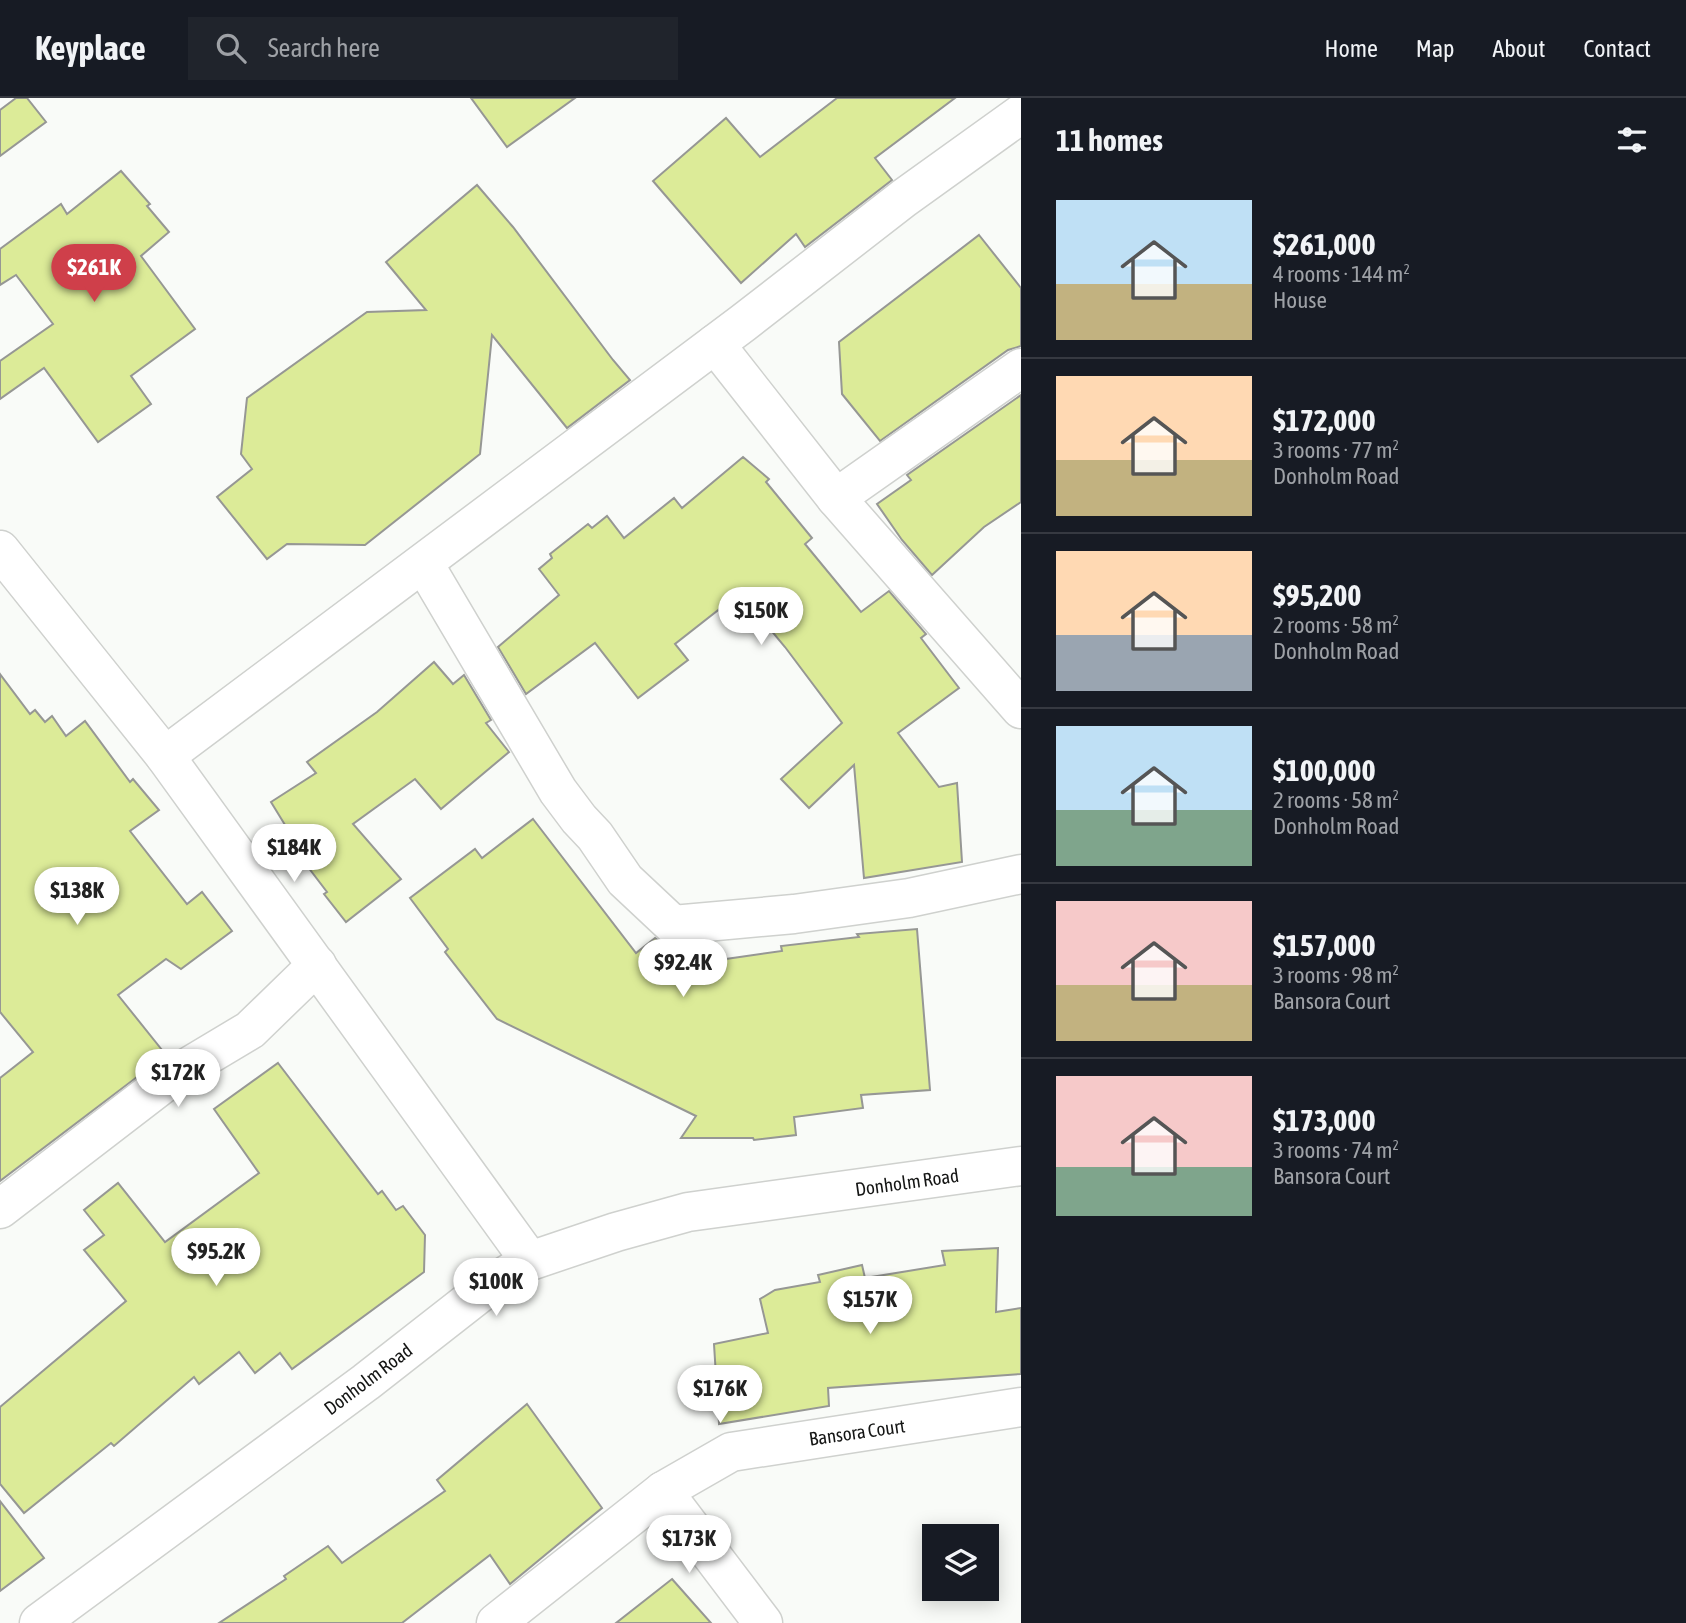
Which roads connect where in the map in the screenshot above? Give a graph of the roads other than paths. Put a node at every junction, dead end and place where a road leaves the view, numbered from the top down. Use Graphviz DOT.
graph roads {
  1 [pos="1021,114"];
  2 [pos="715,344"];
  3 [pos="1021,368"];
  4 [pos="836,498"];
  5 [pos="0,550"];
  6 [pos="424,564"];
  7 [pos="1021,709"];
  8 [pos="165,756"];
  9 [pos="1021,874"];
  10 [pos="317,965"];
  11 [pos="1021,1166"];
  12 [pos="0,1209"];
  13 [pos="530,1261"];
  14 [pos="1021,1407"];
  15 [pos="663,1492"];
  16 [pos="39,1623"];
  17 [pos="496,1623"];
  18 [pos="763,1623"];
  1 -- 2 [label="street"];
  2 -- 4 [label="street"];
  2 -- 6 [label="street"];
  3 -- 4 [label="street"];
  4 -- 7 [label="street"];
  5 -- 8 [label="street"];
  6 -- 8 [label="street"];
  6 -- 9 [label="street"];
  8 -- 10 [label="street"];
  10 -- 12 [label="street"];
  10 -- 13 [label="street"];
  11 -- 13 [label="street, Donholm Road"];
  13 -- 16 [label="street, Donholm Road"];
  14 -- 15 [label="street, Bansora Court"];
  15 -- 17 [label="street, Bansora Court"];
  15 -- 18 [label="street"];
}
